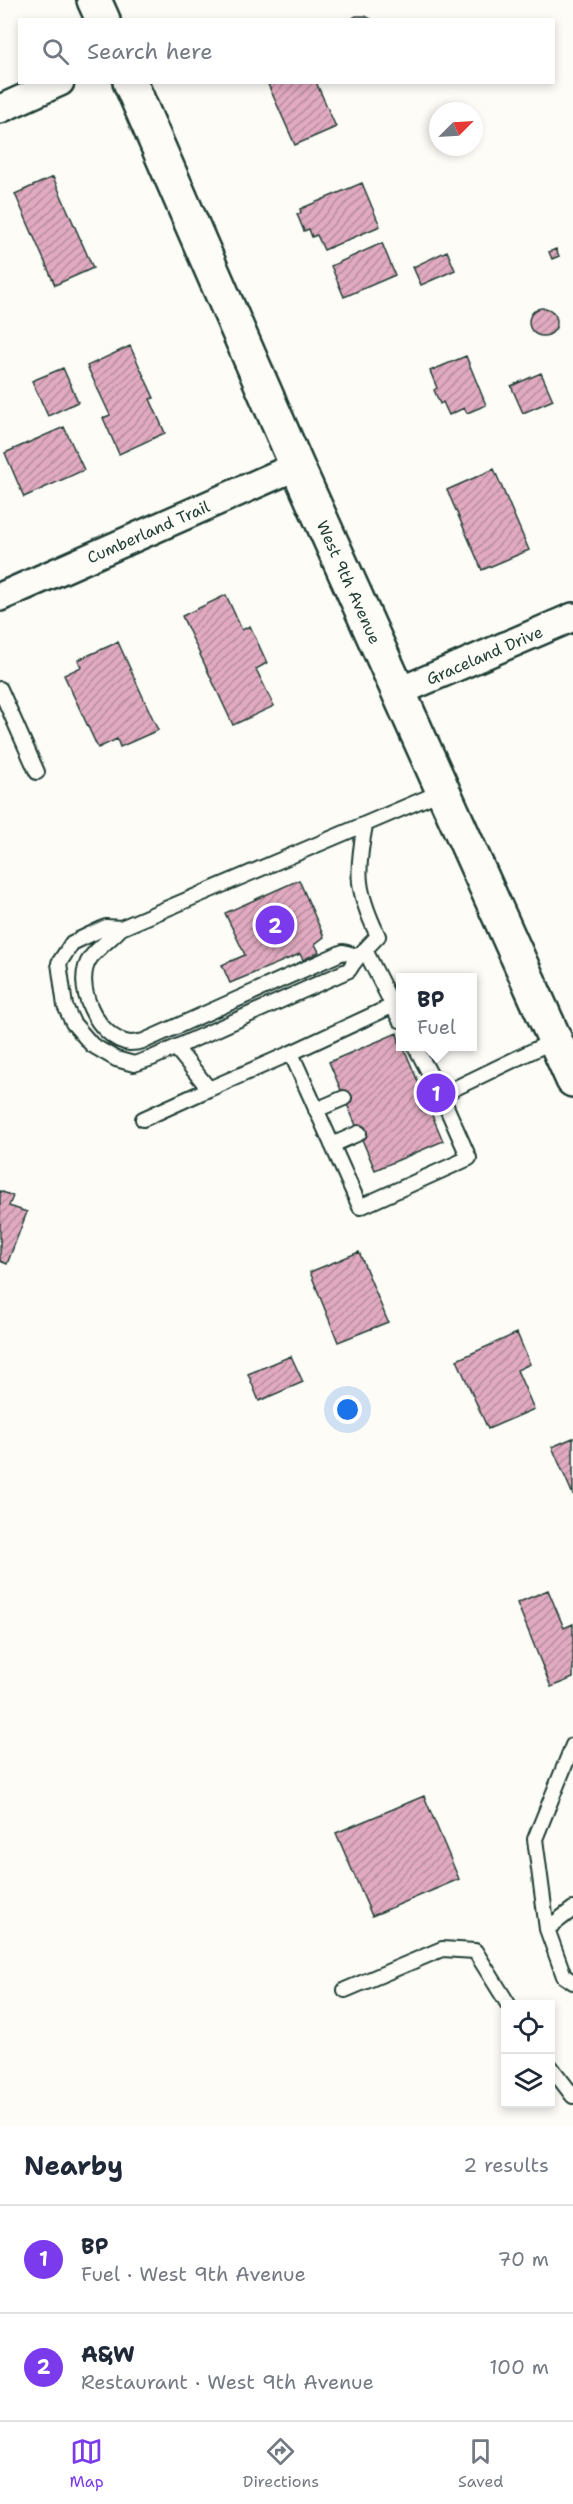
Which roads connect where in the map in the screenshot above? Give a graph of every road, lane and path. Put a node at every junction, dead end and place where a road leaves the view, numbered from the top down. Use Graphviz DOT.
graph roads {
  1 [pos="94,0"];
  2 [pos="102,18"];
  3 [pos="56,84"];
  4 [pos="131,84"];
  5 [pos="0,109"];
  6 [pos="297,465"];
  7 [pos="0,597"];
  8 [pos="573,617"];
  9 [pos="0,689"];
  10 [pos="398,692"];
  11 [pos="38,772"];
  12 [pos="443,791"];
  13 [pos="365,825"];
  14 [pos="121,928"];
  15 [pos="361,953"];
  16 [pos="392,1006"];
  17 [pos="396,1013"];
  18 [pos="555,1040"];
  19 [pos="176,1048"];
  20 [pos="416,1051"];
  21 [pos="291,1053"];
  22 [pos="573,1080"];
  23 [pos="209,1089"];
  24 [pos="441,1095"];
  25 [pos="344,1098"];
  26 [pos="427,1104"];
  27 [pos="316,1110"];
  28 [pos="143,1119"];
  29 [pos="359,1133"];
  30 [pos="332,1144"];
  31 [pos="573,1745"];
  32 [pos="573,1910"];
  33 [pos="547,1929"];
  34 [pos="573,1982"];
  35 [pos="345,1990"];
  36 [pos="506,2000"];
  37 [pos="555,2073"];
  38 [pos="573,2096"];
  1 -- 2 [label="main road"];
  3 -- 5 [label="street"];
  4 -- 6 [label="main road, West 9th Avenue"];
  6 -- 7 [label="street, Cumberland Trail"];
  6 -- 10 [label="main road, West 9th Avenue"];
  8 -- 10 [label="street, Graceland Drive"];
  9 -- 11 [label="lane"];
  10 -- 12 [label="main road, West 9th Avenue"];
  12 -- 13 [label="lane"];
  12 -- 18 [label="main road, West 9th Avenue"];
  13 -- 14 [label="lane"];
  13 -- 15 [label="lane"];
  14 -- 15 [label="lane"];
  14 -- 19 [label="lane"];
  15 -- 16 [label="lane"];
  15 -- 19 [label="lane"];
  16 -- 17 [label="lane"];
  16 -- 21 [label="lane"];
  18 -- 22 [label="main road, West 9th Avenue"];
  18 -- 24 [label="lane"];
  19 -- 23 [label="lane"];
  20 -- 24 [label="lane"];
  21 -- 23 [label="lane"];
  21 -- 27 [label="lane"];
  23 -- 28 [label="lane"];
  24 -- 26 [label="lane"];
  24 -- 30 [label="lane"];
  25 -- 27 [label="lane"];
  27 -- 30 [label="lane"];
  29 -- 30 [label="lane"];
  31 -- 33 [label="lane"];
  32 -- 33 [label="lane"];
  33 -- 34 [label="lane"];
  35 -- 36 [label="lane"];
  37 -- 38 [label="lane"];
}
